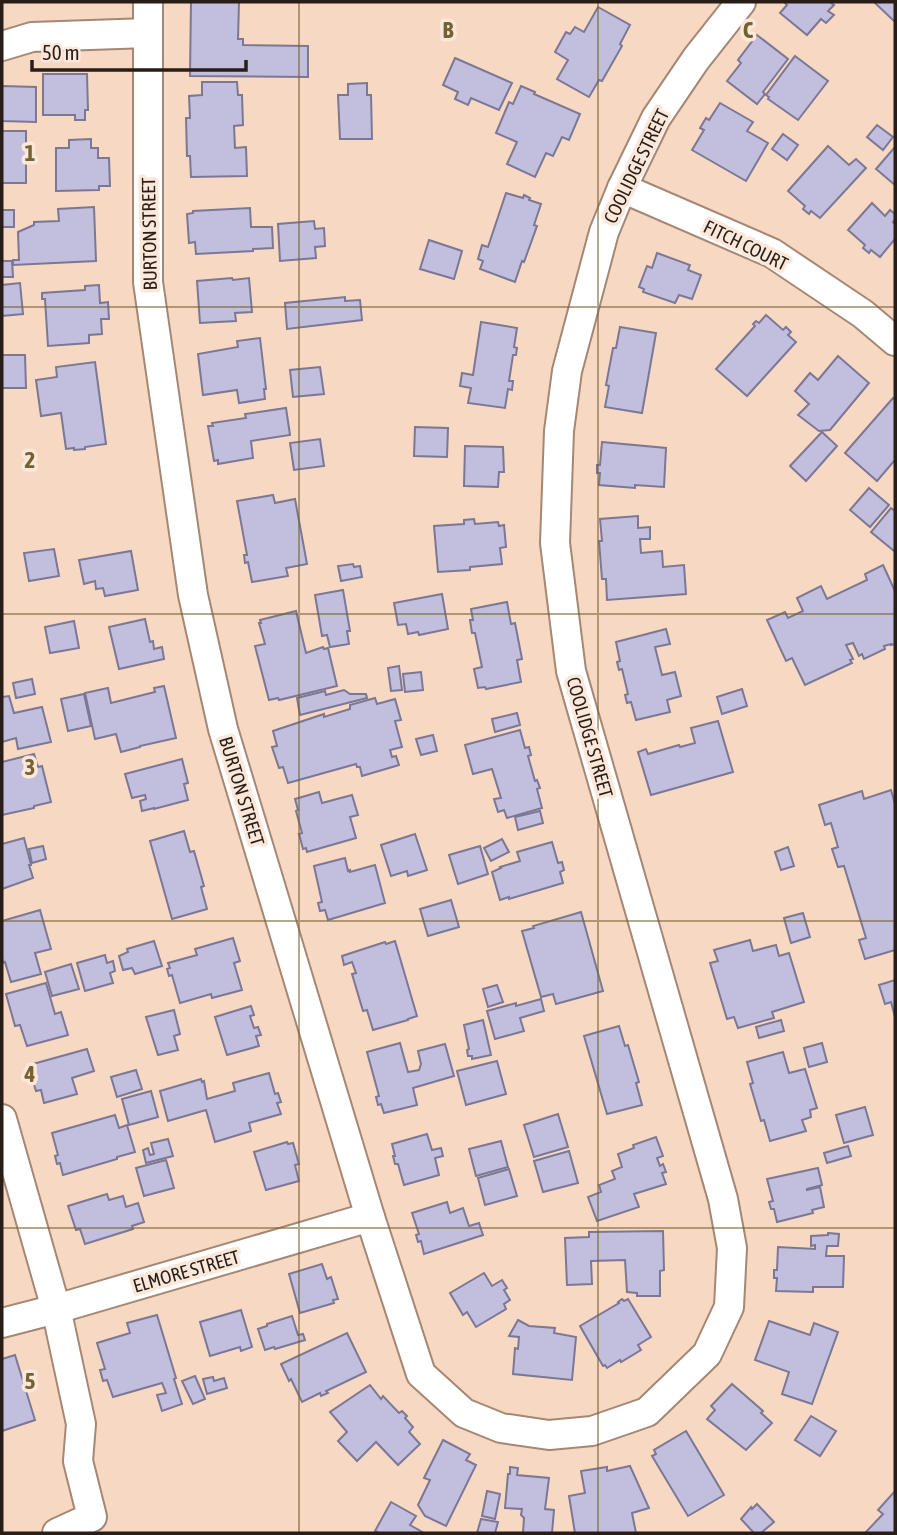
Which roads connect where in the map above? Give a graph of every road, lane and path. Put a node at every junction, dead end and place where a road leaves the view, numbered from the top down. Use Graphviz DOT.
graph roads {
  1 [pos="148,2"];
  2 [pos="741,2"];
  3 [pos="148,33"];
  4 [pos="2,46"];
  5 [pos="622,188"];
  6 [pos="895,341"];
  7 [pos="2,1119"];
  8 [pos="370,1217"];
  9 [pos="58,1316"];
  10 [pos="2,1323"];
  11 [pos="592,1431"];
  12 [pos="57,1533"];
  1 -- 3 [label="street, BURTON STREET"];
  2 -- 5 [label="street, COOLIDGE STREET"];
  3 -- 4 [label="street"];
  3 -- 8 [label="street, BURTON STREET"];
  5 -- 6 [label="street, FITCH COURT"];
  5 -- 11 [label="street, COOLIDGE STREET"];
  7 -- 9 [label="street"];
  8 -- 9 [label="street, ELMORE STREET"];
  8 -- 11 [label="street, BURTON STREET"];
  9 -- 10 [label="street, ELMORE STREET"];
  9 -- 12 [label="street"];
}
